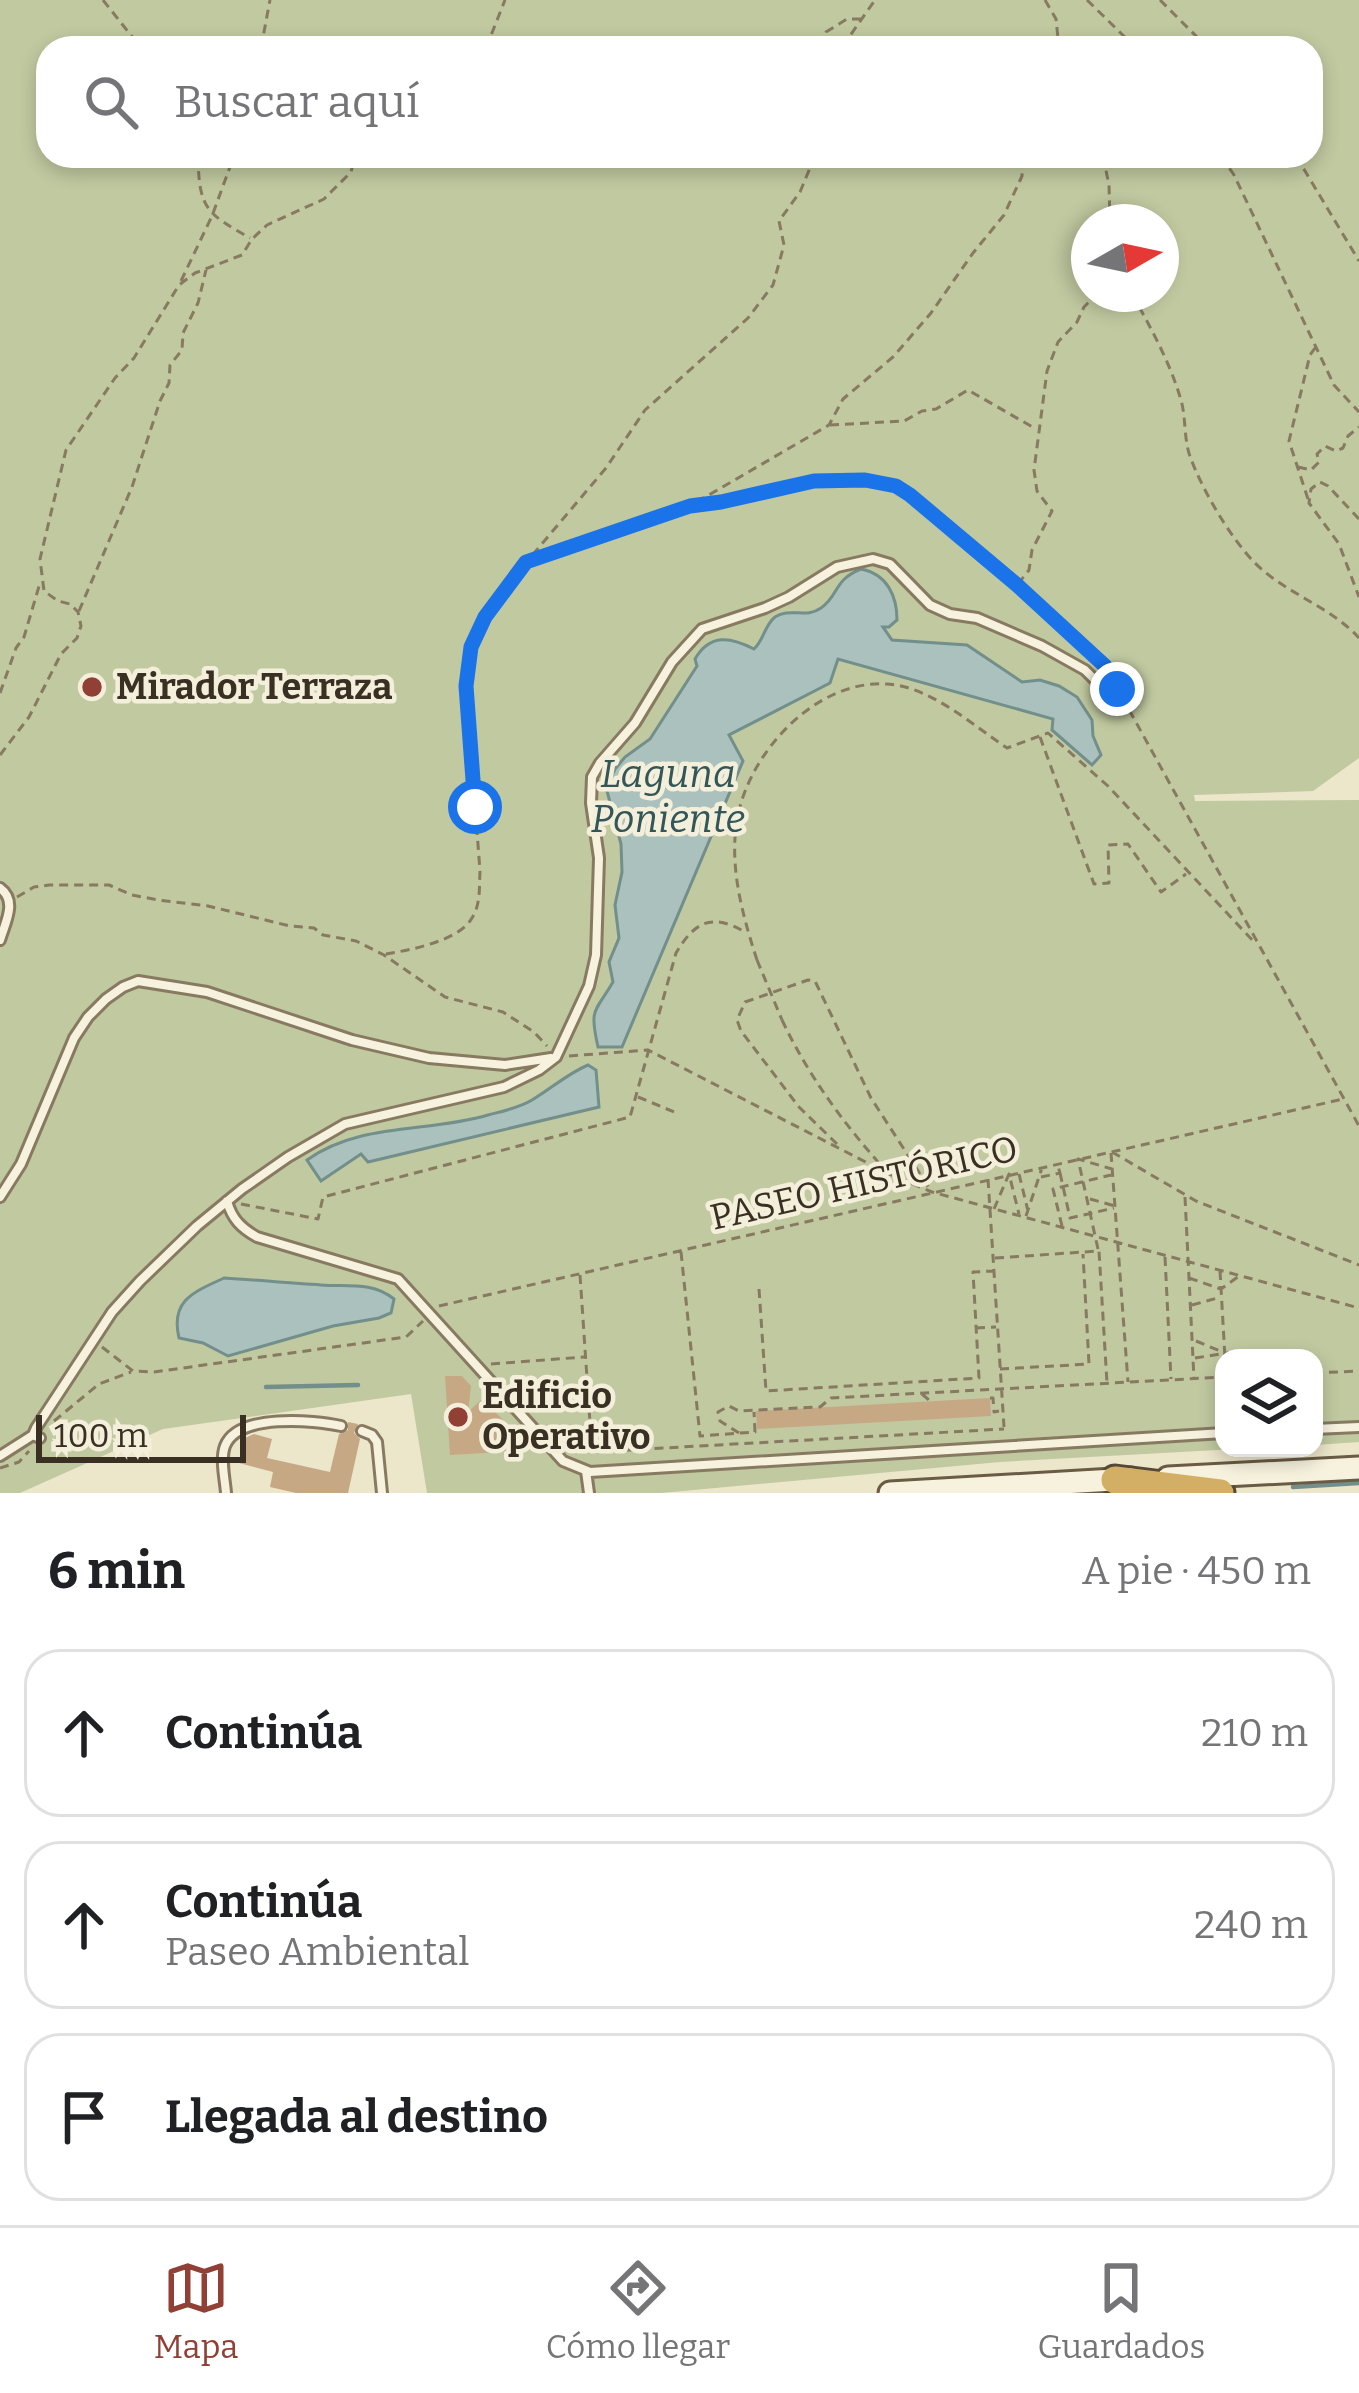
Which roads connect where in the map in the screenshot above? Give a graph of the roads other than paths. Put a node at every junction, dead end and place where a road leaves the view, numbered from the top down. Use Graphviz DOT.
graph roads {
  1 [pos="1117,689"];
  2 [pos="0,888"];
  3 [pos="0,940"];
  4 [pos="556,1057"];
  5 [pos="0,1197"];
  6 [pos="227,1201"];
  7 [pos="340,1426"];
  8 [pos="1359,1427"];
  9 [pos="1323,1429"];
  10 [pos="362,1431"];
  11 [pos="1215,1434"];
  12 [pos="0,1456"];
  13 [pos="1359,1468"];
  14 [pos="586,1471"];
  15 [pos="1114,1480"];
  16 [pos="226,1493"];
  17 [pos="382,1493"];
  18 [pos="590,1493"];
  19 [pos="890,1493"];
  20 [pos="1220,1493"];
  1 -- 4 [label="lane"];
  2 -- 3 [label="lane"];
  4 -- 5 [label="lane"];
  4 -- 6 [label="lane"];
  6 -- 12 [label="lane"];
  6 -- 14 [label="lane"];
  7 -- 16 [label="lane"];
  8 -- 9 [label="lane"];
  10 -- 17 [label="lane"];
  11 -- 14 [label="lane"];
  13 -- 15 [label="main road"];
  14 -- 18 [label="lane"];
  15 -- 19 [label="main road"];
  15 -- 20 [label="highway"];
}
